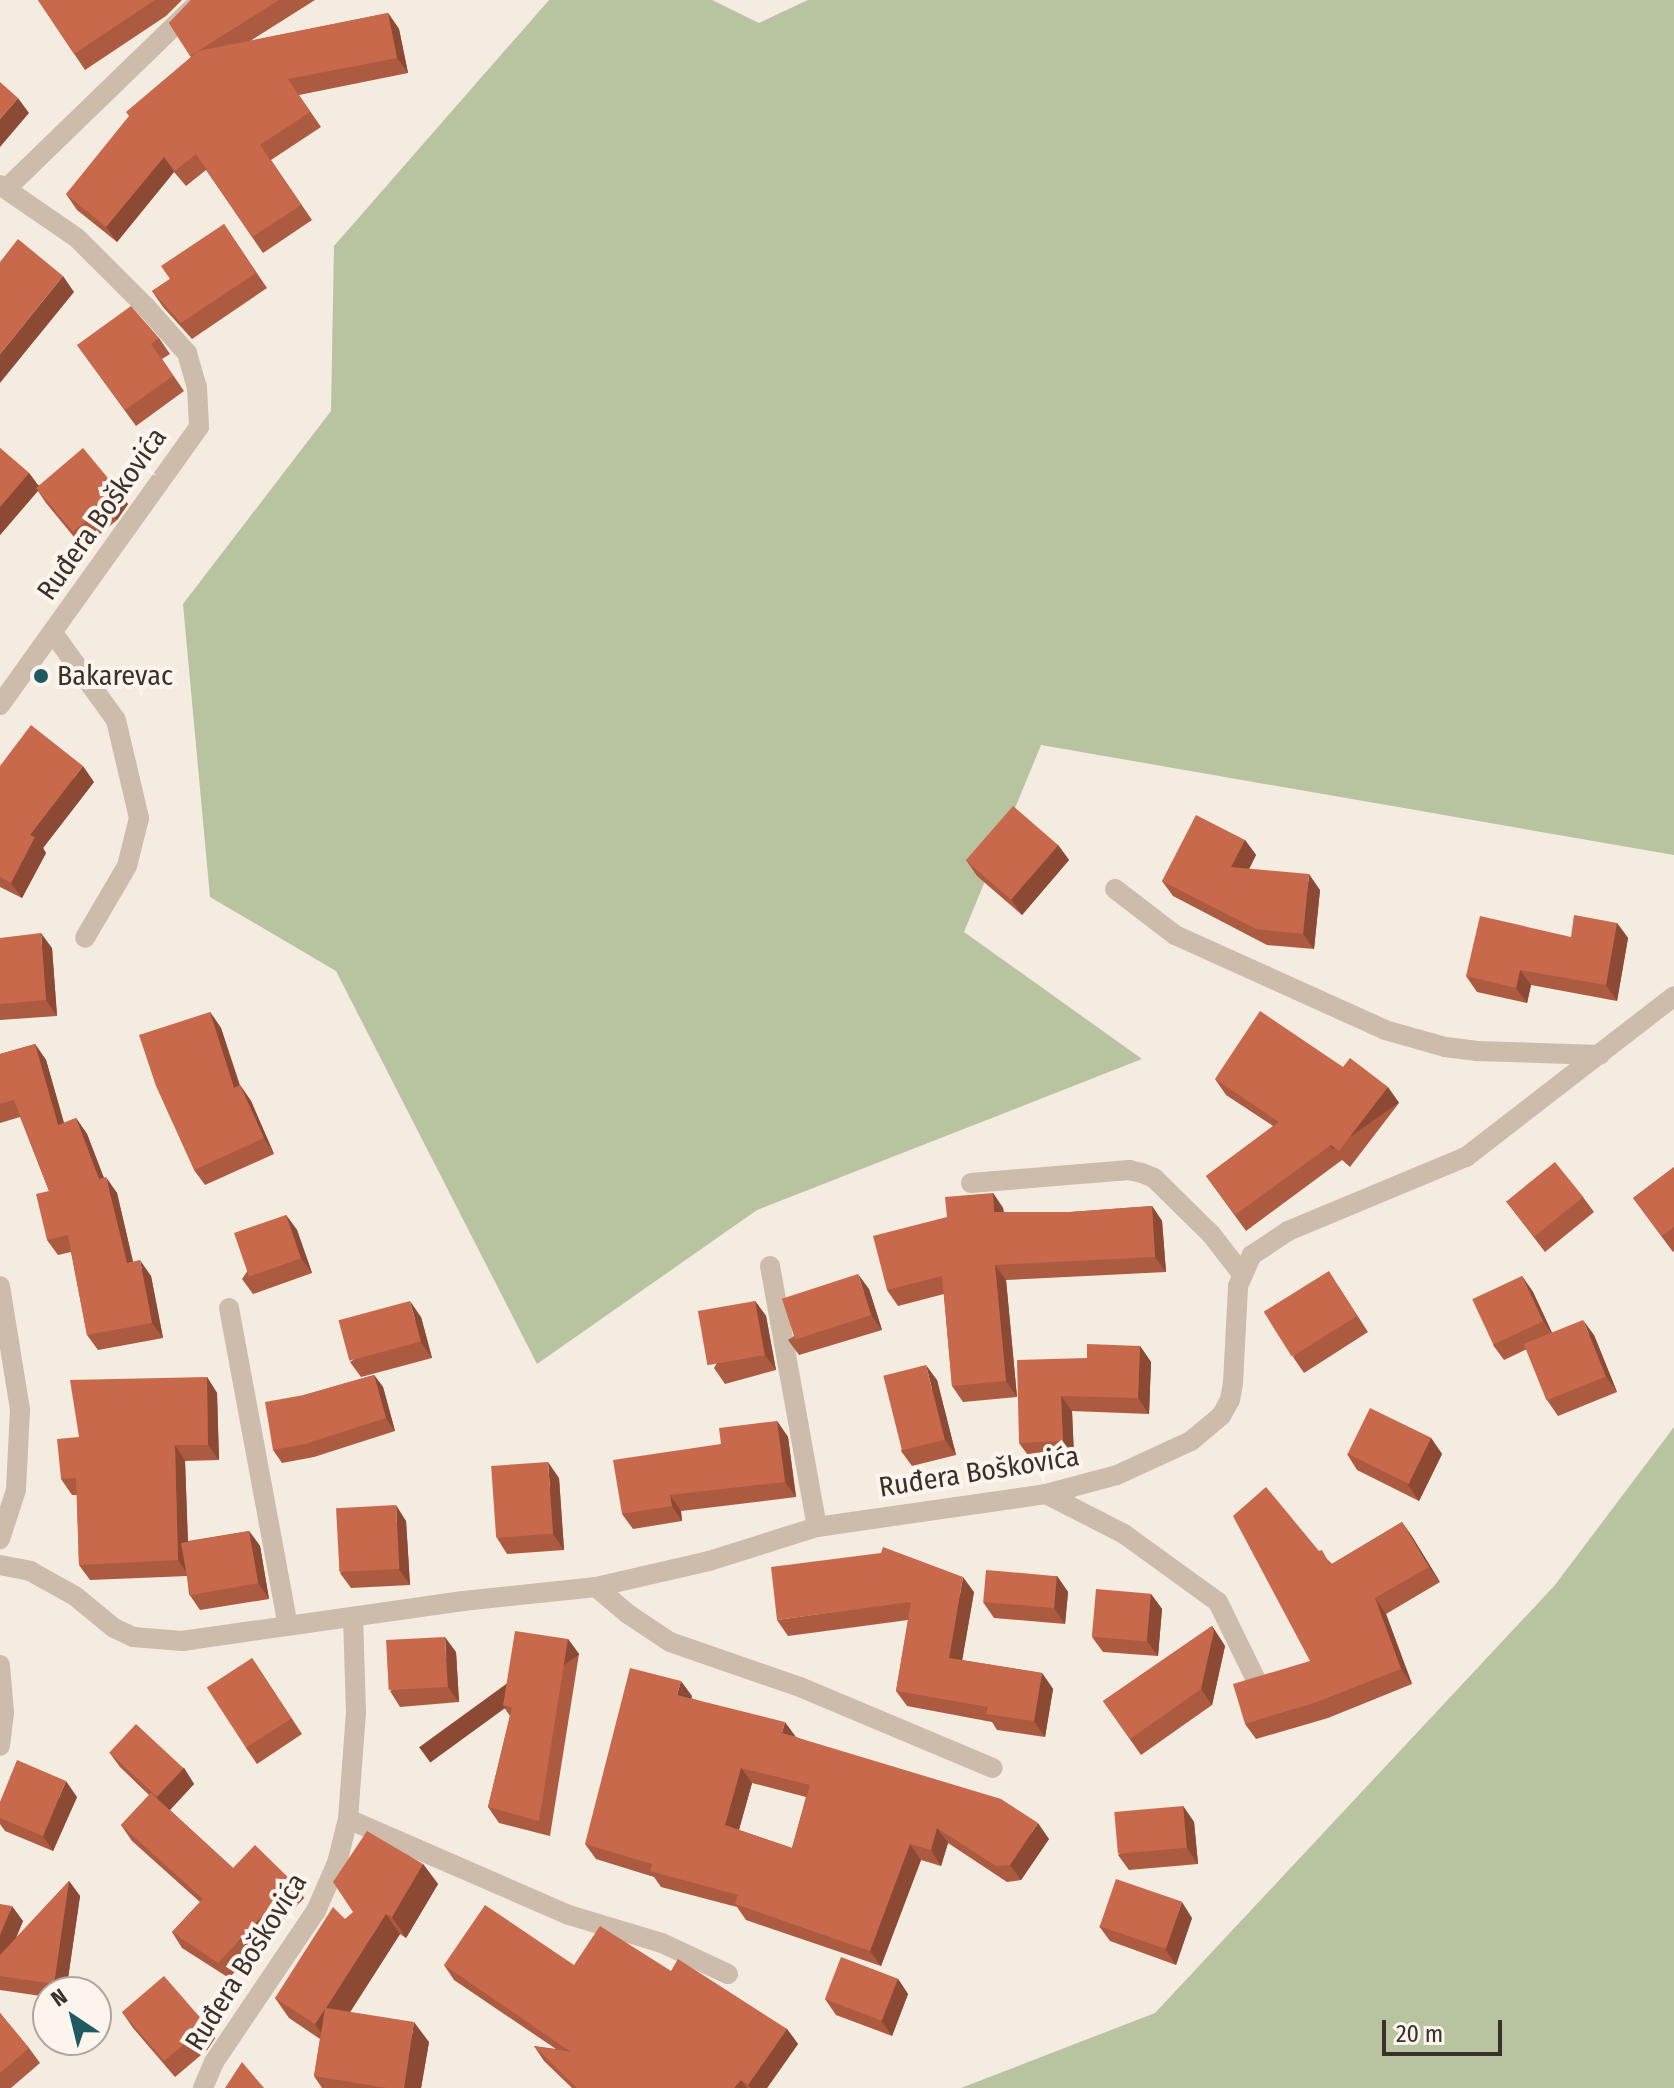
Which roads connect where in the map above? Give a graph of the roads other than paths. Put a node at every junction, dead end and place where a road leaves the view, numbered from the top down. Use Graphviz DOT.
graph roads {
  1 [pos="201,0"];
  2 [pos="3,187"];
  3 [pos="53,633"];
  4 [pos="0,705"];
  5 [pos="1115,889"];
  6 [pos="85,938"];
  7 [pos="1674,996"];
  8 [pos="1600,1055"];
  9 [pos="971,1183"];
  10 [pos="770,1266"];
  11 [pos="1242,1274"];
  12 [pos="0,1286"];
  13 [pos="229,1308"];
  14 [pos="1046,1494"];
  15 [pos="817,1527"];
  16 [pos="0,1539"];
  17 [pos="0,1565"];
  18 [pos="596,1587"];
  19 [pos="353,1617"];
  20 [pos="288,1626"];
  21 [pos="0,1665"];
  22 [pos="1255,1678"];
  23 [pos="0,1746"];
  24 [pos="993,1768"];
  25 [pos="348,1819"];
  26 [pos="728,1974"];
  27 [pos="203,2088"];
  1 -- 2 [label="street"];
  2 -- 3 [label="street, Ruđera Boškovića"];
  3 -- 4 [label="street, Ruđera Boškovića"];
  3 -- 6 [label="street"];
  5 -- 8 [label="street"];
  7 -- 8 [label="street"];
  8 -- 11 [label="street"];
  9 -- 11 [label="street"];
  10 -- 15 [label="street"];
  11 -- 14 [label="street, Ruđera Boškovića"];
  12 -- 16 [label="street"];
  13 -- 20 [label="street"];
  14 -- 15 [label="street, Ruđera Boškovića"];
  14 -- 22 [label="street"];
  15 -- 18 [label="street, Ruđera Boškovića"];
  17 -- 20 [label="street, Ruđera Boškovića"];
  18 -- 19 [label="street, Ruđera Boškovića"];
  18 -- 24 [label="street"];
  19 -- 20 [label="street, Ruđera Boškovića"];
  19 -- 25 [label="street, Ruđera Boškovića"];
  21 -- 23 [label="street"];
  25 -- 26 [label="street"];
  25 -- 27 [label="street, Ruđera Boškovića"];
}
